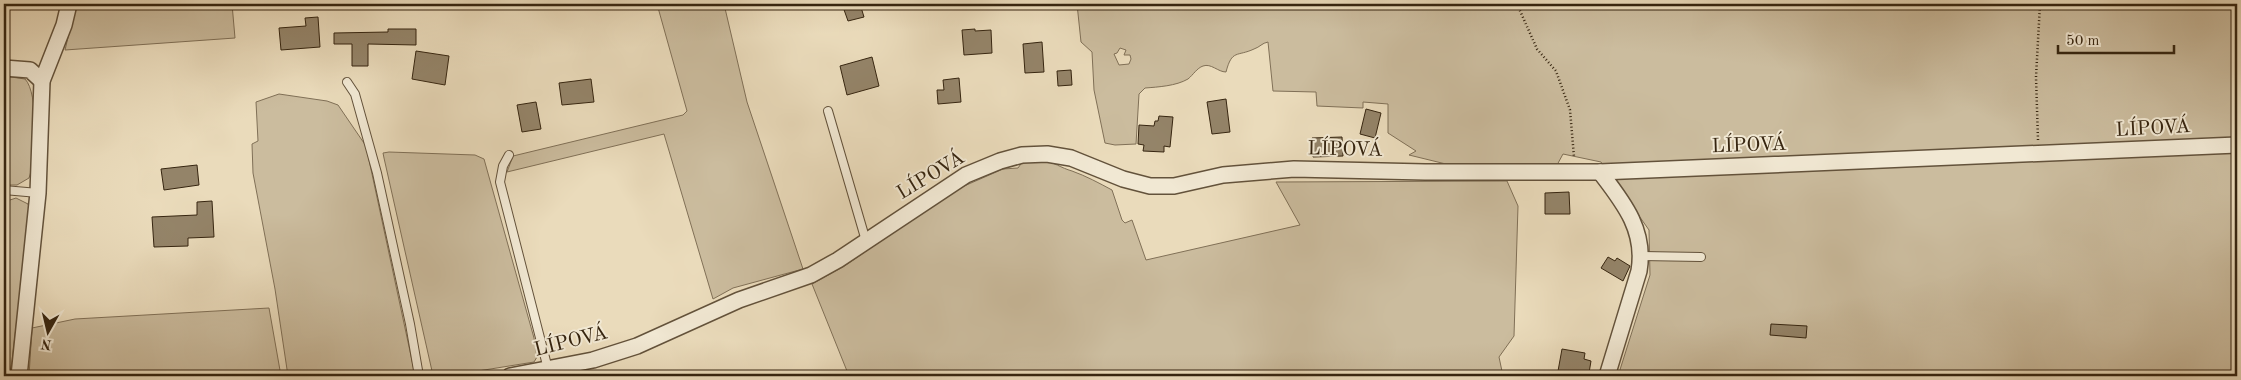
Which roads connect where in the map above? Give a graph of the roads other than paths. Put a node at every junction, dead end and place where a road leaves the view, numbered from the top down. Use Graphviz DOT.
graph roads {
  1 [pos="69,4"];
  2 [pos="4,68"];
  3 [pos="42,81"];
  4 [pos="347,82"];
  5 [pos="828,111"];
  6 [pos="2237,145"];
  7 [pos="509,154"];
  8 [pos="1600,172"];
  9 [pos="4,190"];
  10 [pos="38,193"];
  11 [pos="866,241"];
  12 [pos="1642,256"];
  13 [pos="1701,257"];
  14 [pos="548,369"];
  15 [pos="19,376"];
  16 [pos="419,376"];
  17 [pos="510,376"];
  18 [pos="1607,376"];
  1 -- 3 [label="street"];
  2 -- 3 [label="street"];
  3 -- 10 [label="street"];
  4 -- 16 [label="lane"];
  5 -- 11 [label="lane"];
  6 -- 8 [label="street, LÍPOVÁ"];
  7 -- 14 [label="lane"];
  8 -- 11 [label="street, LÍPOVÁ"];
  8 -- 12 [label="street"];
  9 -- 10 [label="lane"];
  10 -- 15 [label="street"];
  11 -- 14 [label="street, LÍPOVÁ"];
  12 -- 13 [label="lane"];
  12 -- 18 [label="street"];
  14 -- 17 [label="street, LÍPOVÁ"];
}
